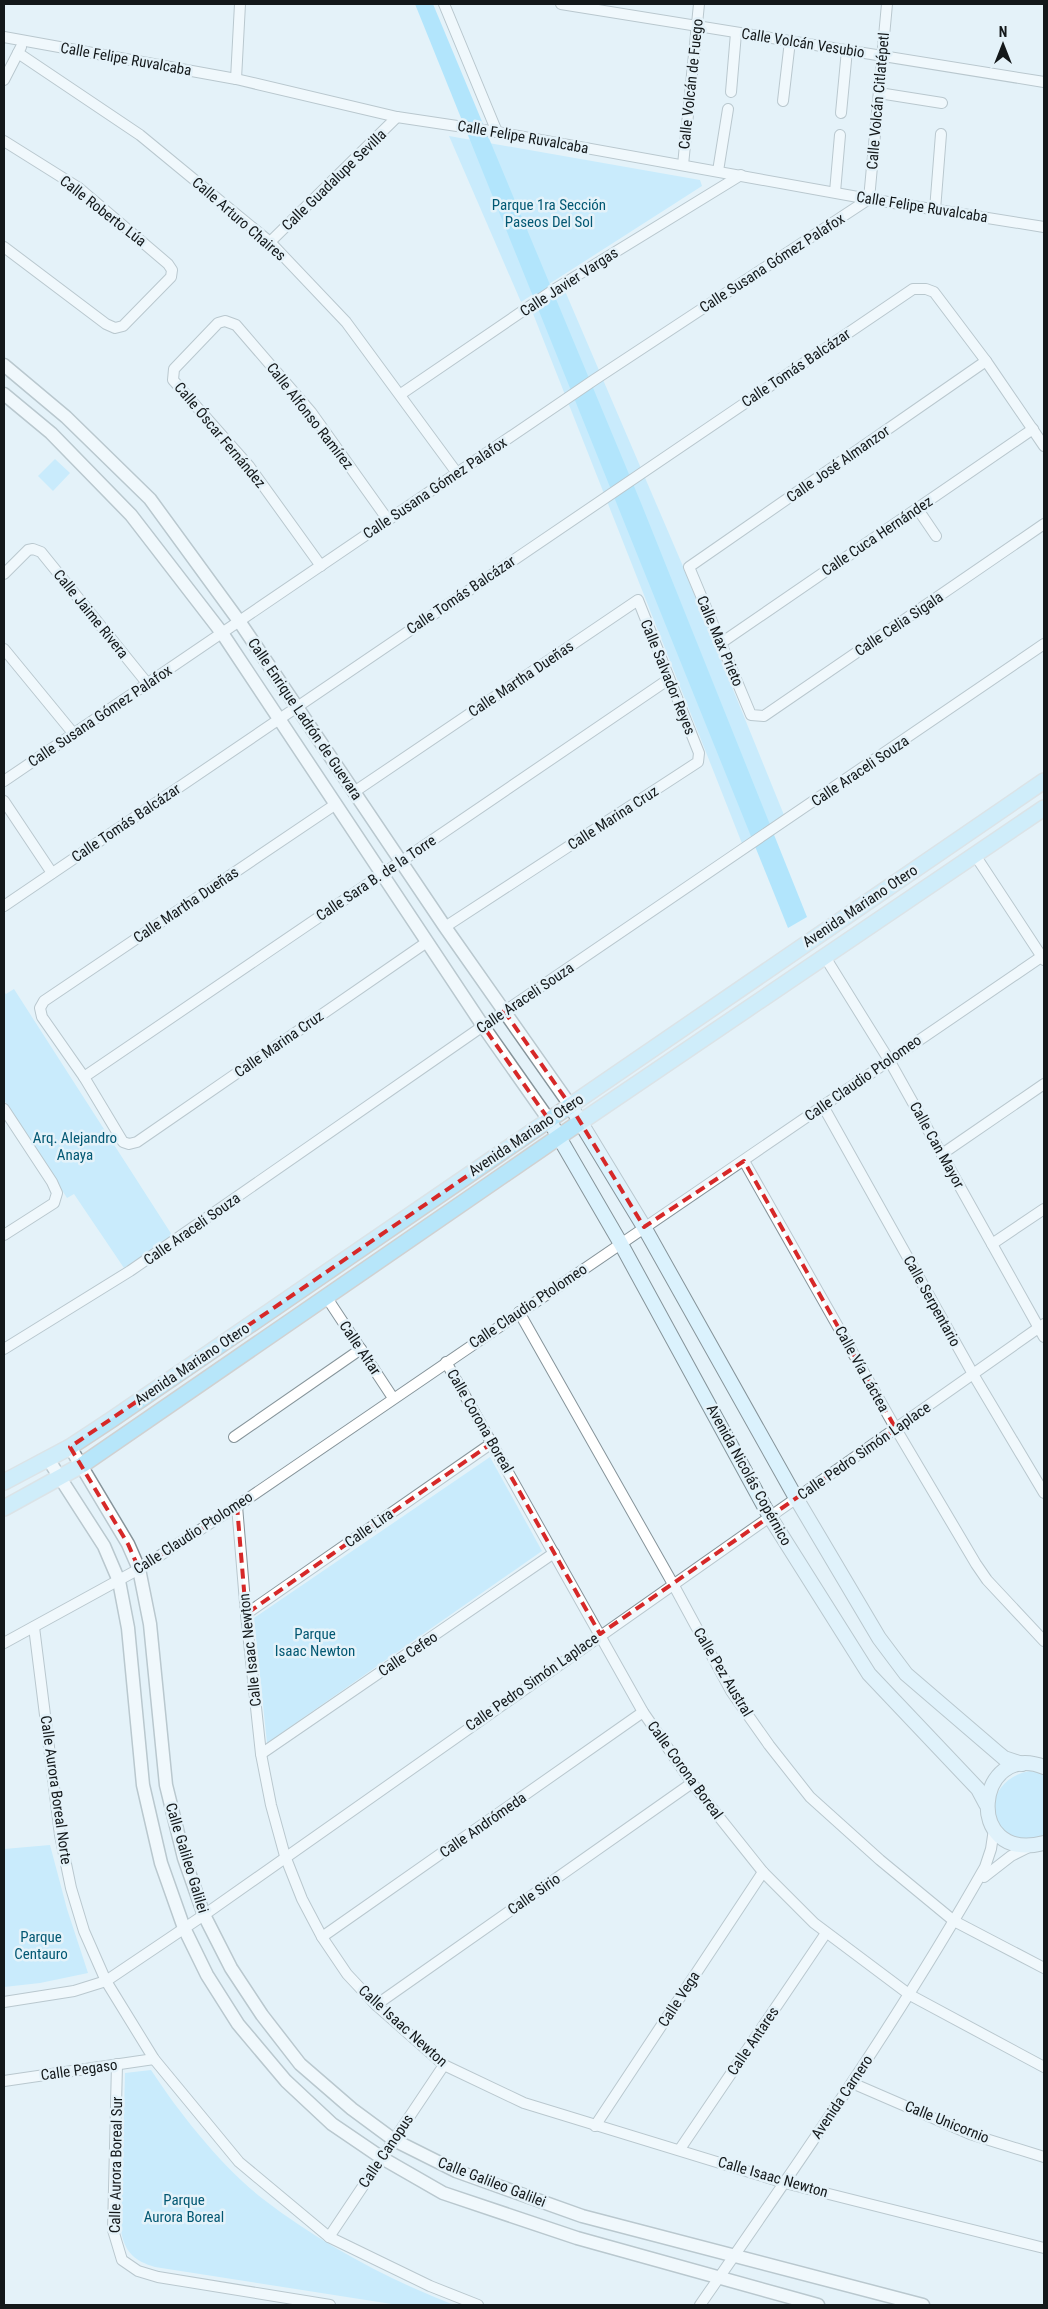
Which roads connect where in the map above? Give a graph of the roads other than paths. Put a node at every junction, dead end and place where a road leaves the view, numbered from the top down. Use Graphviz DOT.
graph roads {
  1 [pos="240,4"];
  2 [pos="444,4"];
  3 [pos="561,4"];
  4 [pos="635,4"];
  5 [pos="699,4"];
  6 [pos="887,4"];
  7 [pos="634,16"];
  8 [pos="697,26"];
  9 [pos="736,32"];
  10 [pos="4,37"];
  11 [pos="24,41"];
  12 [pos="790,41"];
  13 [pos="847,50"];
  14 [pos="18,53"];
  15 [pos="882,56"];
  16 [pos="236,79"];
  17 [pos="4,80"];
  18 [pos="1044,82"];
  19 [pos="731,92"];
  20 [pos="878,92"];
  21 [pos="783,101"];
  22 [pos="942,103"];
  23 [pos="728,109"];
  24 [pos="841,113"];
  25 [pos="398,118"];
  26 [pos="497,132"];
  27 [pos="941,134"];
  28 [pos="840,135"];
  29 [pos="4,141"];
  30 [pos="683,165"];
  31 [pos="718,171"];
  32 [pos="741,175"];
  33 [pos="835,192"];
  34 [pos="869,199"];
  35 [pos="935,210"];
  36 [pos="1044,227"];
  37 [pos="270,242"];
  38 [pos="4,247"];
  39 [pos="225,320"];
  40 [pos="986,361"];
  41 [pos="4,364"];
  42 [pos="4,394"];
  43 [pos="401,394"];
  44 [pos="66,417"];
  45 [pos="1033,429"];
  46 [pos="51,433"];
  47 [pos="1044,446"];
  48 [pos="458,473"];
  49 [pos="917,508"];
  50 [pos="388,520"];
  51 [pos="1044,524"];
  52 [pos="936,536"];
  53 [pos="321,566"];
  54 [pos="689,567"];
  55 [pos="4,574"];
  56 [pos="638,600"];
  57 [pos="239,621"];
  58 [pos="222,633"];
  59 [pos="721,643"];
  60 [pos="1044,644"];
  61 [pos="4,649"];
  62 [pos="669,679"];
  63 [pos="147,684"];
  64 [pos="296,707"];
  65 [pos="751,715"];
  66 [pos="278,719"];
  67 [pos="73,733"];
  68 [pos="699,753"];
  69 [pos="4,781"];
  70 [pos="1044,781"];
  71 [pos="354,792"];
  72 [pos="4,801"];
  73 [pos="336,804"];
  74 [pos="1044,808"];
  75 [pos="975,855"];
  76 [pos="402,860"];
  77 [pos="52,873"];
  78 [pos="383,873"];
  79 [pos="4,906"];
  80 [pos="445,927"];
  81 [pos="427,942"];
  82 [pos="825,957"];
  83 [pos="1043,957"];
  84 [pos="504,1011"];
  85 [pos="483,1026"];
  86 [pos="889,1060"];
  87 [pos="84,1077"];
  88 [pos="1044,1084"];
  89 [pos="570,1105"];
  90 [pos="822,1106"];
  91 [pos="4,1109"];
  92 [pos="549,1120"];
  93 [pos="582,1122"];
  94 [pos="14,1125"];
  95 [pos="4,1132"];
  96 [pos="560,1136"];
  97 [pos="942,1154"];
  98 [pos="744,1160"];
  99 [pos="1044,1208"];
  100 [pos="644,1228"];
  101 [pos="4,1236"];
  102 [pos="621,1244"];
  103 [pos="992,1244"];
  104 [pos="327,1298"];
  105 [pos="519,1312"];
  106 [pos="1042,1330"];
  107 [pos="4,1349"];
  108 [pos="361,1349"];
  109 [pos="446,1362"];
  110 [pos="973,1374"];
  111 [pos="393,1398"];
  112 [pos="896,1429"];
  113 [pos="234,1436"];
  114 [pos="492,1442"];
  115 [pos="70,1447"];
  116 [pos="48,1459"];
  117 [pos="82,1466"];
  118 [pos="60,1478"];
  119 [pos="4,1482"];
  120 [pos="1044,1494"];
  121 [pos="796,1498"];
  122 [pos="237,1506"];
  123 [pos="4,1508"];
  124 [pos="770,1517"];
  125 [pos="554,1553"];
  126 [pos="139,1570"];
  127 [pos="119,1581"];
  128 [pos="674,1584"];
  129 [pos="246,1614"];
  130 [pos="34,1627"];
  131 [pos="600,1634"];
  132 [pos="1044,1641"];
  133 [pos="4,1643"];
  134 [pos="643,1712"];
  135 [pos="261,1754"];
  136 [pos="1044,1758"];
  137 [pos="1032,1765"];
  138 [pos="692,1783"];
  139 [pos="986,1804"];
  140 [pos="994,1829"];
  141 [pos="1038,1844"];
  142 [pos="284,1856"];
  143 [pos="763,1872"];
  144 [pos="976,1884"];
  145 [pos="204,1915"];
  146 [pos="954,1921"];
  147 [pos="184,1928"];
  148 [pos="826,1932"];
  149 [pos="322,1937"];
  150 [pos="1044,1968"];
  151 [pos="106,1981"];
  152 [pos="910,1995"];
  153 [pos="4,2002"];
  154 [pos="376,2006"];
  155 [pos="154,2060"];
  156 [pos="117,2064"];
  157 [pos="444,2065"];
  158 [pos="1044,2067"];
  159 [pos="4,2081"];
  160 [pos="852,2083"];
  161 [pos="595,2126"];
  162 [pos="394,2140"];
  163 [pos="680,2149"];
  164 [pos="1044,2157"];
  165 [pos="382,2158"];
  166 [pos="785,2183"];
  167 [pos="328,2236"];
  168 [pos="1044,2248"];
  169 [pos="734,2254"];
  170 [pos="718,2278"];
  171 [pos="330,2305"];
  172 [pos="478,2305"];
  173 [pos="700,2305"];
  174 [pos="818,2305"];
  175 [pos="923,2305"];
  1 -- 16 [label="street"];
  2 -- 26 [label="street"];
  3 -- 7 [label="street, Calle Volcán Vesubio"];
  4 -- 7 [label="street"];
  5 -- 8 [label="street, Calle Volcán de Fuego"];
  6 -- 15 [label="street, Calle Volcán Citlatépetl"];
  7 -- 8 [label="street, Calle Volcán Vesubio"];
  8 -- 9 [label="street, Calle Volcán Vesubio"];
  8 -- 30 [label="street, Calle Volcán de Fuego"];
  9 -- 12 [label="street, Calle Volcán Vesubio"];
  9 -- 19 [label="street"];
  10 -- 11 [label="street, Calle Felipe Ruvalcaba"];
  11 -- 14 [label="street"];
  11 -- 16 [label="street, Calle Felipe Ruvalcaba"];
  12 -- 13 [label="street, Calle Volcán Vesubio"];
  12 -- 21 [label="street"];
  13 -- 15 [label="street, Calle Volcán Vesubio"];
  13 -- 24 [label="street"];
  14 -- 17 [label="street"];
  14 -- 37 [label="street, Calle Arturo Chaires"];
  15 -- 18 [label="street, Calle Volcán Vesubio"];
  15 -- 20 [label="street, Calle Volcán Citlatépetl"];
  16 -- 25 [label="street, Calle Felipe Ruvalcaba"];
  20 -- 22 [label="street"];
  20 -- 34 [label="street, Calle Volcán Citlatépetl"];
  23 -- 31 [label="street"];
  25 -- 26 [label="street, Calle Felipe Ruvalcaba"];
  25 -- 37 [label="street, Calle Guadalupe Sevilla"];
  26 -- 30 [label="street, Calle Felipe Ruvalcaba"];
  27 -- 35 [label="street"];
  28 -- 33 [label="street"];
  29 -- 38 [label="street, Calle Roberto Lúa"];
  30 -- 31 [label="street, Calle Felipe Ruvalcaba"];
  31 -- 32 [label="street, Calle Felipe Ruvalcaba"];
  32 -- 33 [label="street, Calle Felipe Ruvalcaba"];
  32 -- 43 [label="street, Calle Javier Vargas"];
  33 -- 34 [label="street, Calle Felipe Ruvalcaba"];
  34 -- 35 [label="street, Calle Felipe Ruvalcaba"];
  34 -- 48 [label="street, Calle Susana Gómez Palafox"];
  35 -- 36 [label="street, Calle Felipe Ruvalcaba"];
  37 -- 43 [label="street, Calle Arturo Chaires"];
  39 -- 50 [label="street, Calle Alfonso Ramírez"];
  39 -- 53 [label="street, Calle Óscar Fernández"];
  40 -- 45 [label="street"];
  40 -- 54 [label="street, Calle José Almanzor"];
  40 -- 64 [label="street, Calle Tomás Balcázar"];
  41 -- 44 [label="street, Calle Enrique Ladrón de Guevara"];
  42 -- 46 [label="street, Calle Enrique Ladrón de Guevara"];
  43 -- 48 [label="street, Calle Arturo Chaires"];
  44 -- 46 [label="street"];
  44 -- 57 [label="street, Calle Enrique Ladrón de Guevara"];
  45 -- 47 [label="street"];
  45 -- 49 [label="street, Calle Cuca Hernández"];
  46 -- 58 [label="street, Calle Enrique Ladrón de Guevara"];
  48 -- 50 [label="street, Calle Susana Gómez Palafox"];
  49 -- 52 [label="street"];
  49 -- 59 [label="street, Calle Cuca Hernández"];
  50 -- 53 [label="street, Calle Susana Gómez Palafox"];
  51 -- 65 [label="street, Calle Celia Sigala"];
  53 -- 57 [label="street, Calle Susana Gómez Palafox"];
  54 -- 59 [label="street, Calle Max Prieto"];
  55 -- 63 [label="street, Calle Jaime Rivera"];
  56 -- 62 [label="street, Calle Salvador Reyes"];
  56 -- 71 [label="street, Calle Martha Dueñas"];
  57 -- 58 [label="street, Calle Susana Gómez Palafox"];
  57 -- 64 [label="street, Calle Enrique Ladrón de Guevara"];
  58 -- 63 [label="street, Calle Susana Gómez Palafox"];
  58 -- 66 [label="street, Calle Enrique Ladrón de Guevara"];
  59 -- 65 [label="street, Calle Max Prieto"];
  60 -- 84 [label="street, Calle Araceli Souza"];
  61 -- 67 [label="street"];
  62 -- 68 [label="street, Calle Salvador Reyes"];
  62 -- 76 [label="street, Calle Sara B. de la Torre"];
  63 -- 67 [label="street, Calle Susana Gómez Palafox"];
  64 -- 66 [label="street, Calle Tomás Balcázar"];
  64 -- 71 [label="street, Calle Enrique Ladrón de Guevara"];
  66 -- 73 [label="street, Calle Enrique Ladrón de Guevara"];
  66 -- 77 [label="street, Calle Tomás Balcázar"];
  67 -- 69 [label="street, Calle Susana Gómez Palafox"];
  68 -- 80 [label="street, Calle Marina Cruz"];
  70 -- 89 [label="main road, Avenida Mariano Otero"];
  71 -- 76 [label="street, Calle Enrique Ladrón de Guevara"];
  72 -- 77 [label="street"];
  73 -- 78 [label="street, Calle Enrique Ladrón de Guevara"];
  73 -- 87 [label="street, Calle Martha Dueñas"];
  74 -- 75 [label="main road, Avenida Mariano Otero"];
  75 -- 82 [label="main road, Avenida Mariano Otero"];
  75 -- 83 [label="street"];
  76 -- 78 [label="street, Calle Sara B. de la Torre"];
  76 -- 80 [label="street, Calle Enrique Ladrón de Guevara"];
  77 -- 79 [label="street, Calle Tomás Balcázar"];
  78 -- 81 [label="street, Calle Enrique Ladrón de Guevara"];
  78 -- 87 [label="street, Calle Sara B. de la Torre"];
  80 -- 84 [label="street, Calle Enrique Ladrón de Guevara"];
  81 -- 85 [label="street, Calle Enrique Ladrón de Guevara"];
  81 -- 87 [label="street, Calle Marina Cruz"];
  82 -- 86 [label="street, Calle Can Mayor"];
  82 -- 93 [label="main road, Avenida Mariano Otero"];
  83 -- 86 [label="street, Calle Claudio Ptolomeo"];
  84 -- 85 [label="street, Calle Araceli Souza"];
  84 -- 89 [label="street, Calle Enrique Ladrón de Guevara"];
  85 -- 92 [label="street, Calle Enrique Ladrón de Guevara"];
  85 -- 107 [label="street, Calle Araceli Souza"];
  86 -- 90 [label="street, Calle Claudio Ptolomeo"];
  86 -- 97 [label="street, Calle Can Mayor"];
  88 -- 97 [label="street"];
  89 -- 92 [label="main road, Avenida Mariano Otero"];
  89 -- 93 [label="main road, Avenida Nicolás Copérnico"];
  90 -- 98 [label="street, Calle Claudio Ptolomeo"];
  90 -- 110 [label="street, Calle Serpentario"];
  91 -- 94 [label="street"];
  92 -- 96 [label="main road, Avenida Nicolás Copérnico"];
  92 -- 115 [label="main road, Avenida Mariano Otero"];
  93 -- 96 [label="main road, Avenida Mariano Otero"];
  93 -- 100 [label="main road, Avenida Nicolás Copérnico"];
  94 -- 95 [label="street"];
  94 -- 101 [label="street"];
  96 -- 102 [label="main road, Avenida Nicolás Copérnico"];
  96 -- 104 [label="main road, Avenida Mariano Otero"];
  97 -- 103 [label="street, Calle Can Mayor"];
  98 -- 100 [label="street, Calle Claudio Ptolomeo"];
  98 -- 112 [label="street, Calle Vía Láctea"];
  99 -- 103 [label="street"];
  100 -- 102 [label="street, Calle Claudio Ptolomeo"];
  100 -- 121 [label="main road, Avenida Nicolás Copérnico"];
  102 -- 105 [label="street, Calle Claudio Ptolomeo"];
  102 -- 124 [label="main road, Avenida Nicolás Copérnico"];
  103 -- 106 [label="street, Calle Can Mayor"];
  104 -- 108 [label="street, Calle Altar"];
  104 -- 117 [label="main road, Avenida Mariano Otero"];
  105 -- 109 [label="street, Calle Claudio Ptolomeo"];
  105 -- 128 [label="street, Calle Pez Austral"];
  106 -- 110 [label="street, Calle Pedro Simón Laplace"];
  108 -- 111 [label="street, Calle Altar"];
  108 -- 113 [label="street"];
  109 -- 111 [label="street, Calle Claudio Ptolomeo"];
  109 -- 114 [label="street, Calle Corona Boreal"];
  110 -- 112 [label="street, Calle Pedro Simón Laplace"];
  110 -- 120 [label="street, Calle Serpentario"];
  111 -- 122 [label="street, Calle Claudio Ptolomeo"];
  112 -- 121 [label="street, Calle Pedro Simón Laplace"];
  112 -- 132 [label="street, Calle Vía Láctea"];
  114 -- 125 [label="street, Calle Corona Boreal"];
  114 -- 129 [label="street, Calle Lira"];
  115 -- 116 [label="main road, Avenida Mariano Otero"];
  115 -- 117 [label="street, Calle Galileo Galilei"];
  116 -- 118 [label="street, Calle Galileo Galilei"];
  116 -- 119 [label="main road, Avenida Mariano Otero"];
  117 -- 118 [label="main road, Avenida Mariano Otero"];
  117 -- 126 [label="street, Calle Galileo Galilei"];
  118 -- 123 [label="main road, Avenida Mariano Otero"];
  118 -- 127 [label="street, Calle Galileo Galilei"];
  121 -- 124 [label="street, Calle Pedro Simón Laplace"];
  121 -- 137 [label="main road, Avenida Nicolás Copérnico"];
  122 -- 126 [label="street, Calle Claudio Ptolomeo"];
  122 -- 129 [label="street, Calle Isaac Newton"];
  124 -- 128 [label="street, Calle Pedro Simón Laplace"];
  124 -- 139 [label="main road, Avenida Nicolás Copérnico"];
  125 -- 131 [label="street, Calle Corona Boreal"];
  125 -- 135 [label="street, Calle Cefeo"];
  126 -- 127 [label="street, Calle Claudio Ptolomeo"];
  126 -- 145 [label="street, Calle Galileo Galilei"];
  127 -- 130 [label="street, Calle Claudio Ptolomeo"];
  127 -- 147 [label="street, Calle Galileo Galilei"];
  128 -- 131 [label="street, Calle Pedro Simón Laplace"];
  128 -- 146 [label="street, Calle Pez Austral"];
  129 -- 135 [label="street, Calle Isaac Newton"];
  130 -- 133 [label="street, Calle Claudio Ptolomeo"];
  130 -- 151 [label="street, Calle Aurora Boreal Norte"];
  131 -- 134 [label="street, Calle Corona Boreal"];
  131 -- 142 [label="street, Calle Pedro Simón Laplace"];
  134 -- 138 [label="street, Calle Corona Boreal"];
  134 -- 149 [label="street, Calle Andrómeda"];
  135 -- 142 [label="street, Calle Isaac Newton"];
  136 -- 137 [label="street"];
  137 -- 139 [label="main road"];
  138 -- 143 [label="street, Calle Corona Boreal"];
  138 -- 154 [label="street, Calle Sirio"];
  139 -- 140 [label="main road, Avenida Nicolás Copérnico"];
  140 -- 141 [label="main road"];
  140 -- 144 [label="street, Avenida Carnero"];
  141 -- 144 [label="street, Avenida Carnero"];
  142 -- 145 [label="street, Calle Pedro Simón Laplace"];
  142 -- 149 [label="street, Calle Isaac Newton"];
  143 -- 148 [label="street, Calle Corona Boreal"];
  143 -- 161 [label="street, Calle Vega"];
  144 -- 146 [label="street, Avenida Carnero"];
  145 -- 147 [label="street, Calle Pedro Simón Laplace"];
  145 -- 162 [label="street, Calle Galileo Galilei"];
  146 -- 150 [label="street, Calle Pez Austral"];
  146 -- 152 [label="street, Avenida Carnero"];
  147 -- 151 [label="street, Calle Pedro Simón Laplace"];
  147 -- 165 [label="street, Calle Galileo Galilei"];
  148 -- 152 [label="street, Calle Corona Boreal"];
  148 -- 163 [label="street, Calle Antares"];
  149 -- 154 [label="street, Calle Isaac Newton"];
  151 -- 153 [label="street, Calle Pedro Simón Laplace"];
  151 -- 155 [label="street, Calle Aurora Boreal Norte"];
  152 -- 158 [label="street, Calle Corona Boreal"];
  152 -- 160 [label="street, Avenida Carnero"];
  154 -- 157 [label="street, Calle Isaac Newton"];
  155 -- 156 [label="street, Calle Pegaso"];
  155 -- 167 [label="street, Calle Aurora Boreal Norte"];
  156 -- 159 [label="street, Calle Pegaso"];
  156 -- 171 [label="street, Calle Aurora Boreal Sur"];
  157 -- 161 [label="street, Calle Isaac Newton"];
  157 -- 162 [label="street, Calle Canopus"];
  160 -- 164 [label="street, Calle Unicornio"];
  160 -- 166 [label="street, Avenida Carnero"];
  161 -- 163 [label="street, Calle Isaac Newton"];
  162 -- 165 [label="street, Calle Canopus"];
  162 -- 169 [label="street, Calle Galileo Galilei"];
  163 -- 166 [label="street, Calle Isaac Newton"];
  165 -- 167 [label="street, Calle Canopus"];
  165 -- 170 [label="street, Calle Galileo Galilei"];
  166 -- 168 [label="street, Calle Isaac Newton"];
  166 -- 169 [label="street, Avenida Carnero"];
  167 -- 172 [label="street, Calle Aurora Boreal Norte"];
  169 -- 170 [label="street, Avenida Carnero"];
  169 -- 175 [label="street, Calle Galileo Galilei"];
  170 -- 173 [label="street, Avenida Carnero"];
  170 -- 174 [label="street, Calle Galileo Galilei"];
}
